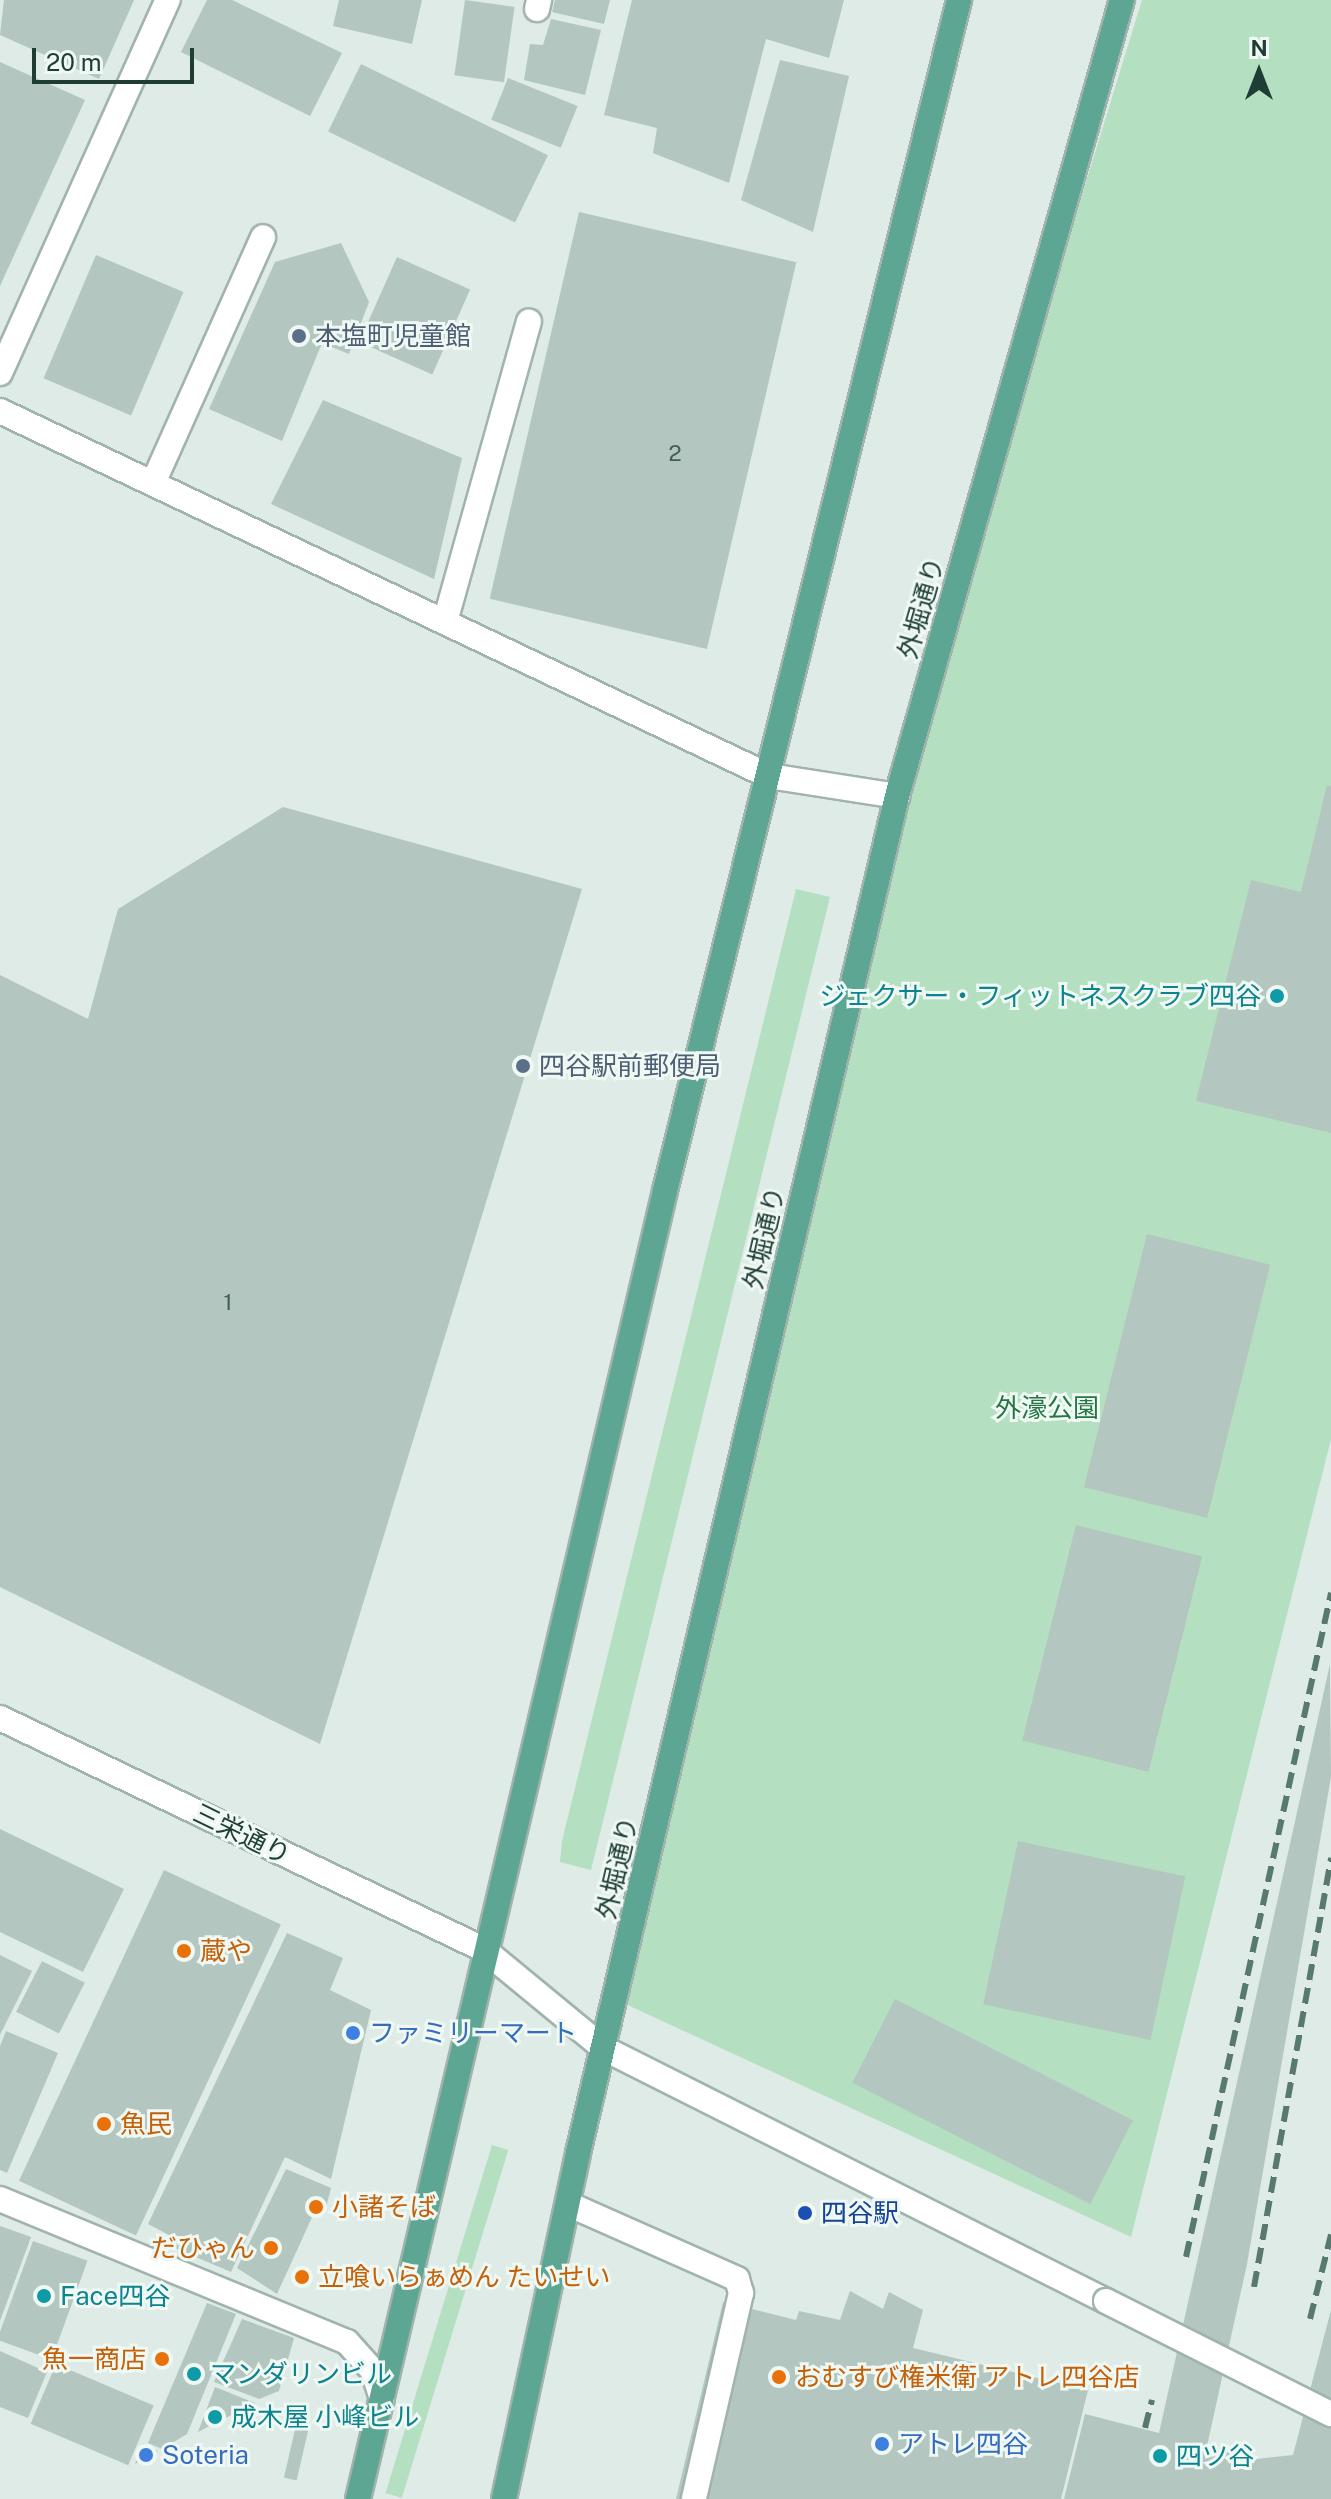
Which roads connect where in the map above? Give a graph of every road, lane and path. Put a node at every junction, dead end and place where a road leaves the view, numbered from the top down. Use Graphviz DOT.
graph roads {
  1 [pos="168,0"];
  2 [pos="959,0"];
  3 [pos="1122,0"];
  4 [pos="263,237"];
  5 [pos="529,322"];
  6 [pos="0,373"];
  7 [pos="0,411"];
  8 [pos="154,481"];
  9 [pos="445,622"];
  10 [pos="769,776"];
  11 [pos="897,796"];
  12 [pos="0,1718"];
  13 [pos="483,1949"];
  14 [pos="603,2048"];
  15 [pos="0,2199"];
  16 [pos="568,2204"];
  17 [pos="382,2399"];
  18 [pos="1331,2414"];
  19 [pos="358,2499"];
  20 [pos="504,2499"];
  21 [pos="694,2499"];
  1 -- 6 [label="street"];
  2 -- 10 [label="main road"];
  3 -- 11 [label="main road, 外堀通り"];
  4 -- 8 [label="street"];
  5 -- 9 [label="street"];
  7 -- 8 [label="street"];
  8 -- 9 [label="street"];
  9 -- 10 [label="street"];
  10 -- 11 [label="street"];
  10 -- 13 [label="main road"];
  11 -- 14 [label="main road, 外堀通り"];
  12 -- 13 [label="street, 三栄通り"];
  13 -- 14 [label="street, 三栄通り"];
  13 -- 17 [label="main road"];
  14 -- 16 [label="main road, 外堀通り"];
  14 -- 18 [label="street, 三栄通り, bridge"];
  15 -- 17 [label="street"];
  16 -- 20 [label="main road, 外堀通り"];
  16 -- 21 [label="street"];
  17 -- 19 [label="main road"];
}
